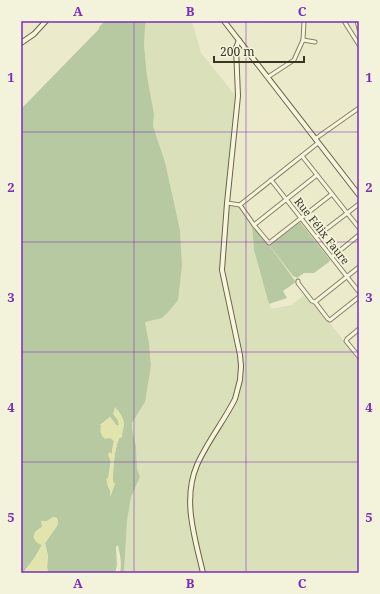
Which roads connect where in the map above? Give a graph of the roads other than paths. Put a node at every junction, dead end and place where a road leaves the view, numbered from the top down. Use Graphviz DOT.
graph roads {
  1 [pos="46,21"];
  2 [pos="224,21"];
  3 [pos="304,21"];
  4 [pos="346,21"];
  5 [pos="357,21"];
  6 [pos="359,29"];
  7 [pos="239,40"];
  8 [pos="303,40"];
  9 [pos="315,42"];
  10 [pos="21,43"];
  11 [pos="359,45"];
  12 [pos="268,77"];
  13 [pos="359,108"];
  14 [pos="315,138"];
  15 [pos="318,143"];
  16 [pos="302,156"];
  17 [pos="317,175"];
  18 [pos="271,180"];
  19 [pos="332,194"];
  20 [pos="359,195"];
  21 [pos="286,199"];
  22 [pos="227,203"];
  23 [pos="240,204"];
  24 [pos="359,204"];
  25 [pos="348,213"];
  26 [pos="301,219"];
  27 [pos="254,225"];
  28 [pos="359,228"];
  29 [pos="359,235"];
  30 [pos="316,237"];
  31 [pos="332,257"];
  32 [pos="359,267"];
  33 [pos="346,276"];
  34 [pos="298,281"];
  35 [pos="359,292"];
  36 [pos="359,297"];
  37 [pos="315,302"];
  38 [pos="359,329"];
  39 [pos="359,357"];
  40 [pos="202,573"];
  1 -- 10 [label="main road"];
  2 -- 7 [label="main road"];
  3 -- 8 [label="street"];
  4 -- 11 [label="street"];
  5 -- 6 [label="street"];
  7 -- 12 [label="main road"];
  7 -- 22 [label="main road"];
  8 -- 9 [label="street"];
  8 -- 12 [label="street"];
  12 -- 14 [label="main road"];
  13 -- 14 [label="street"];
  14 -- 15 [label="main road"];
  15 -- 16 [label="street"];
  15 -- 20 [label="main road"];
  16 -- 17 [label="street"];
  16 -- 18 [label="street"];
  17 -- 19 [label="street"];
  17 -- 21 [label="street"];
  18 -- 21 [label="street, Rue Félix Faure"];
  18 -- 23 [label="street"];
  19 -- 25 [label="street"];
  19 -- 26 [label="street"];
  21 -- 26 [label="street, Rue Félix Faure"];
  21 -- 27 [label="street"];
  22 -- 23 [label="street"];
  22 -- 40 [label="main road"];
  23 -- 27 [label="street"];
  24 -- 25 [label="street"];
  25 -- 28 [label="street"];
  25 -- 30 [label="street"];
  26 -- 27 [label="street"];
  26 -- 30 [label="street, Rue Félix Faure"];
  29 -- 31 [label="street"];
  30 -- 31 [label="street, Rue Félix Faure"];
  31 -- 33 [label="street, Rue Félix Faure"];
  32 -- 33 [label="street"];
  33 -- 35 [label="street, Rue Félix Faure"];
  33 -- 37 [label="street"];
  34 -- 37 [label="street"];
  36 -- 37 [label="street"];
  38 -- 39 [label="street"];
}
